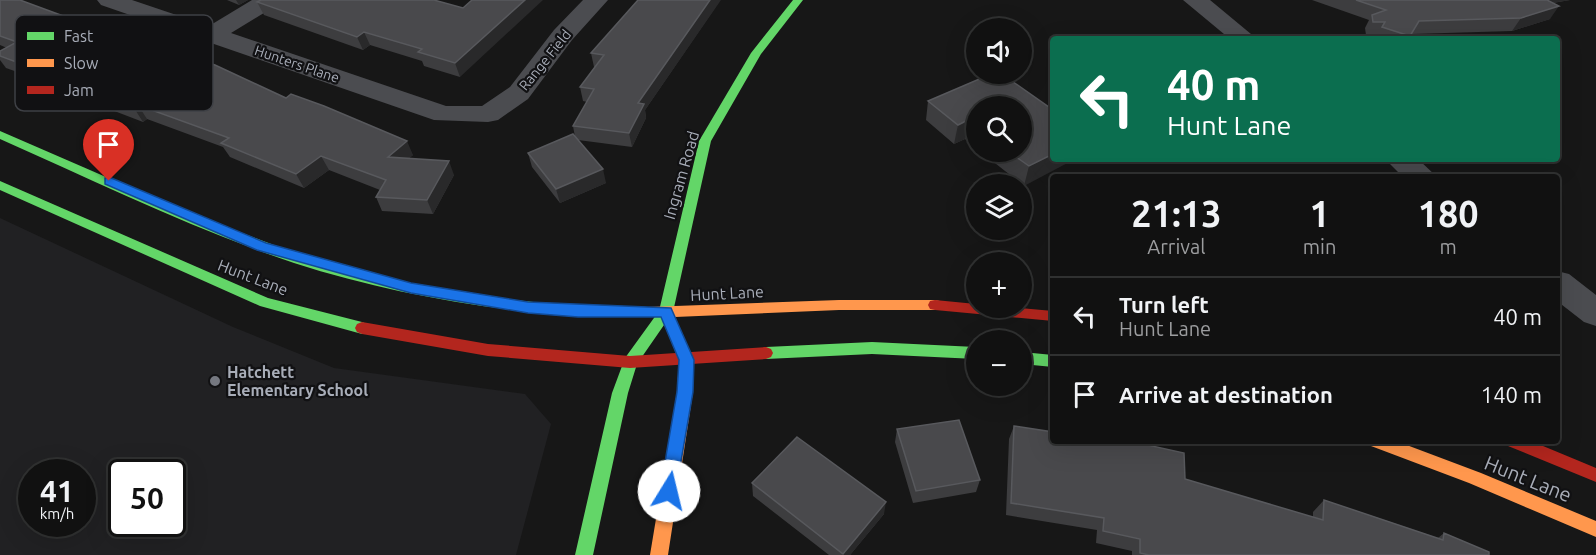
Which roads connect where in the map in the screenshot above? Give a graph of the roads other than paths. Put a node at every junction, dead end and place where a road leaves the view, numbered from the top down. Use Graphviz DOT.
graph roads {
  1 [pos="109,0"];
  2 [pos="269,0"];
  3 [pos="596,0"];
  4 [pos="798,0"];
  5 [pos="1195,0"];
  6 [pos="153,15"];
  7 [pos="213,34"];
  8 [pos="213,36"];
  9 [pos="1241,36"];
  10 [pos="488,114"];
  11 [pos="0,135"];
  12 [pos="1403,162"];
  13 [pos="1418,174"];
  14 [pos="0,185"];
  15 [pos="1560,285"];
  16 [pos="666,312"];
  17 [pos="1596,313"];
  18 [pos="1050,316"];
  19 [pos="966,353"];
  20 [pos="1032,359"];
  21 [pos="686,360"];
  22 [pos="630,362"];
  23 [pos="1050,362"];
  24 [pos="1384,444"];
  25 [pos="1521,444"];
  26 [pos="1596,475"];
  27 [pos="1596,529"];
  28 [pos="584,555"];
  29 [pos="658,555"];
  1 -- 6 [label="street, Hunters Plane"];
  2 -- 7 [label="street"];
  3 -- 10 [label="street, Range Field"];
  4 -- 16 [label="main road, Ingram Road"];
  5 -- 9 [label="street"];
  8 -- 10 [label="street, Hunters Plane"];
  11 -- 16 [label="main road, Hunt Lane"];
  12 -- 13 [label="street"];
  14 -- 22 [label="main road, Hunt Lane"];
  15 -- 17 [label="street"];
  16 -- 18 [label="main road, Hunt Lane"];
  16 -- 21 [label="main road"];
  16 -- 22 [label="main road, Ingram Road"];
  19 -- 21 [label="main road, Hunt Lane"];
  20 -- 23 [label="main road"];
  21 -- 22 [label="main road, Hunt Lane"];
  21 -- 29 [label="main road"];
  22 -- 28 [label="main road, Ingram Road"];
  24 -- 27 [label="main road, Hunt Lane"];
  25 -- 26 [label="main road, Hunt Lane"];
}
